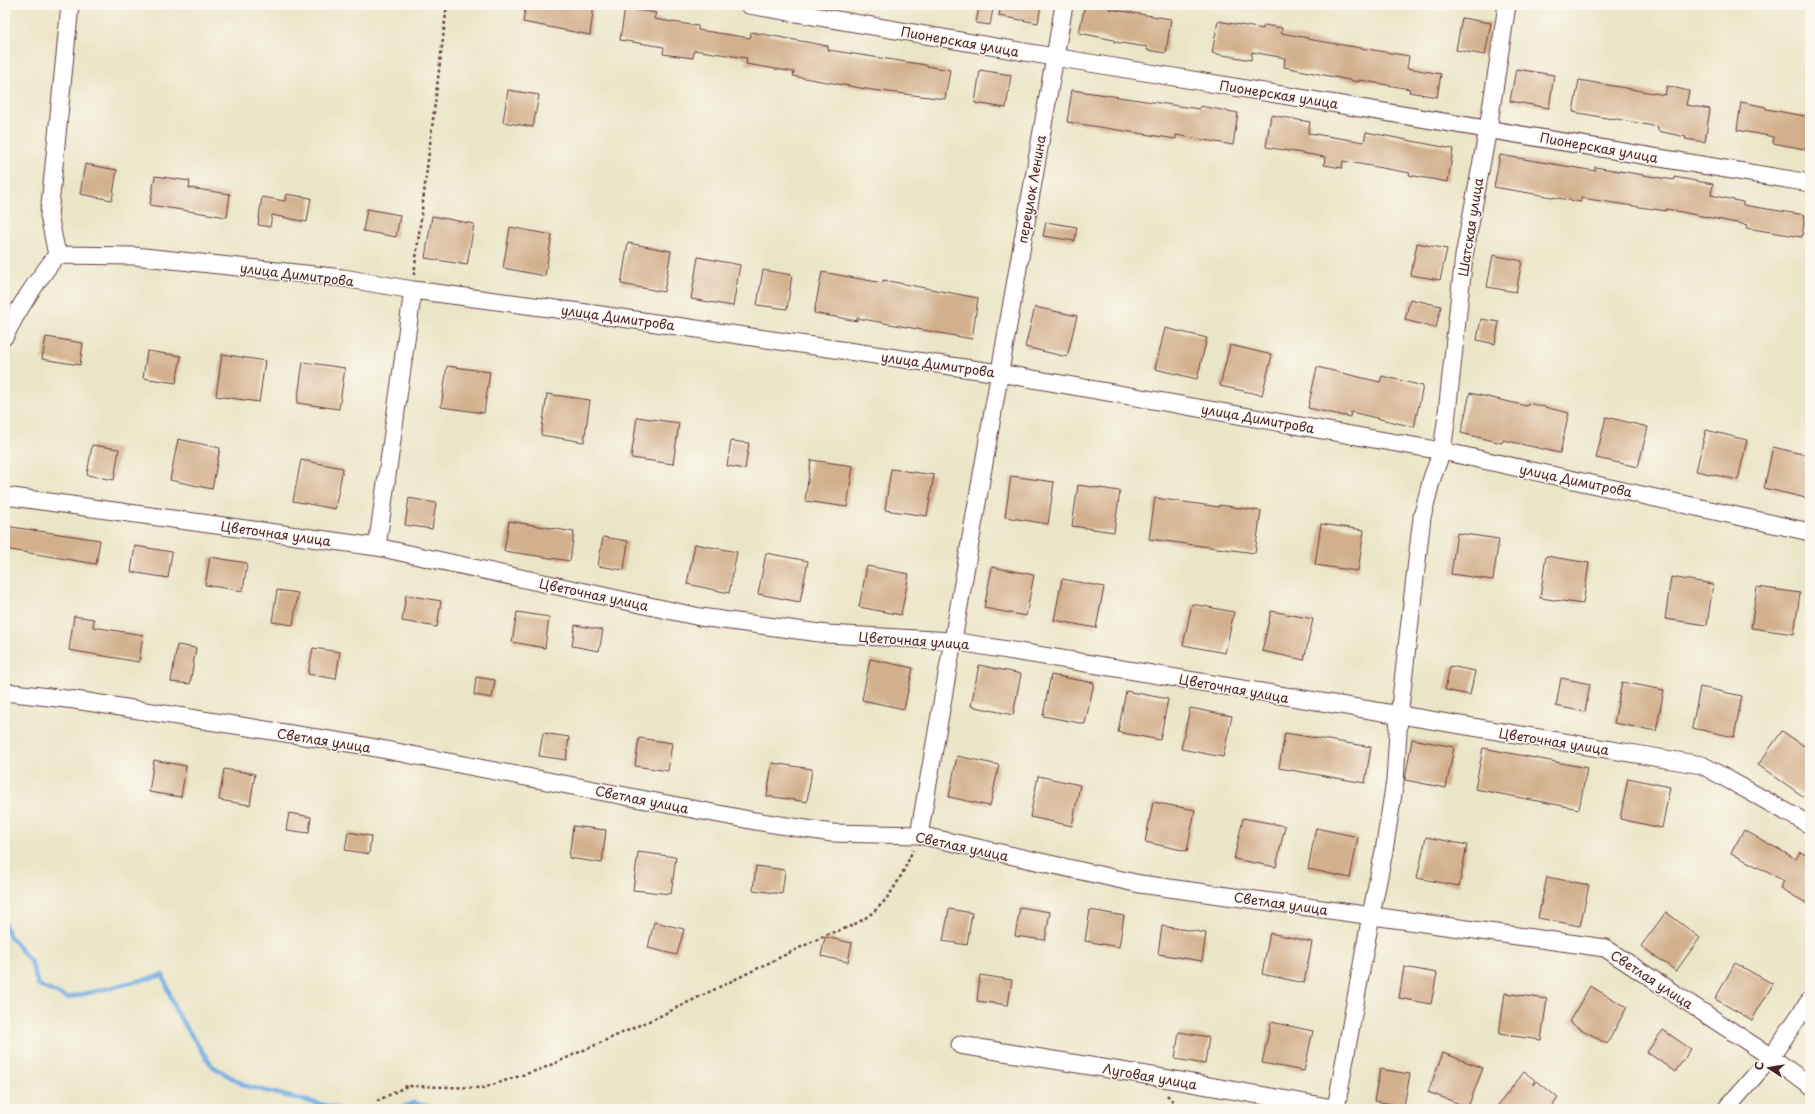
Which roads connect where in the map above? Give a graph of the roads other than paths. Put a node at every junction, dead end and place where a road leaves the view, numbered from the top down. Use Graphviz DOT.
graph roads {
  1 [pos="70,5"];
  2 [pos="749,5"];
  3 [pos="1064,5"];
  4 [pos="1507,5"];
  5 [pos="1054,58"];
  6 [pos="1488,129"];
  7 [pos="1810,183"];
  8 [pos="58,255"];
  9 [pos="412,290"];
  10 [pos="5,336"];
  11 [pos="999,372"];
  12 [pos="1442,451"];
  13 [pos="5,496"];
  14 [pos="1810,532"];
  15 [pos="376,547"];
  16 [pos="953,640"];
  17 [pos="5,692"];
  18 [pos="1399,716"];
  19 [pos="1810,825"];
  20 [pos="919,835"];
  21 [pos="1371,915"];
  22 [pos="1810,1000"];
  23 [pos="960,1045"];
  24 [pos="1771,1057"];
  25 [pos="1810,1086"];
  26 [pos="1338,1109"];
  27 [pos="1726,1109"];
  1 -- 8 [label="street"];
  2 -- 5 [label="street, Пионерская улица"];
  3 -- 5 [label="street, переулок Ленина"];
  4 -- 6 [label="street, Шатская улица"];
  5 -- 6 [label="street, Пионерская улица"];
  5 -- 11 [label="street, переулок Ленина"];
  6 -- 7 [label="street, Пионерская улица"];
  6 -- 12 [label="street, Шатская улица"];
  8 -- 9 [label="street, улица Димитрова"];
  8 -- 10 [label="street"];
  9 -- 11 [label="street, улица Димитрова"];
  9 -- 15 [label="street"];
  11 -- 12 [label="street, улица Димитрова"];
  11 -- 16 [label="street, переулок Ленина"];
  12 -- 14 [label="street, улица Димитрова"];
  12 -- 18 [label="street, Шатская улица"];
  13 -- 15 [label="street, Цветочная улица"];
  15 -- 16 [label="street, Цветочная улица"];
  16 -- 18 [label="street, Цветочная улица"];
  16 -- 20 [label="street, переулок Ленина"];
  17 -- 20 [label="street, Светлая улица"];
  18 -- 19 [label="street, Цветочная улица"];
  18 -- 21 [label="street, Шатская улица"];
  20 -- 21 [label="street, Светлая улица"];
  21 -- 24 [label="street, Светлая улица"];
  21 -- 26 [label="street, Шатская улица"];
  22 -- 24 [label="street"];
  23 -- 26 [label="street, Луговая улица"];
  24 -- 25 [label="street, Светлая улица"];
  24 -- 27 [label="street"];
}
